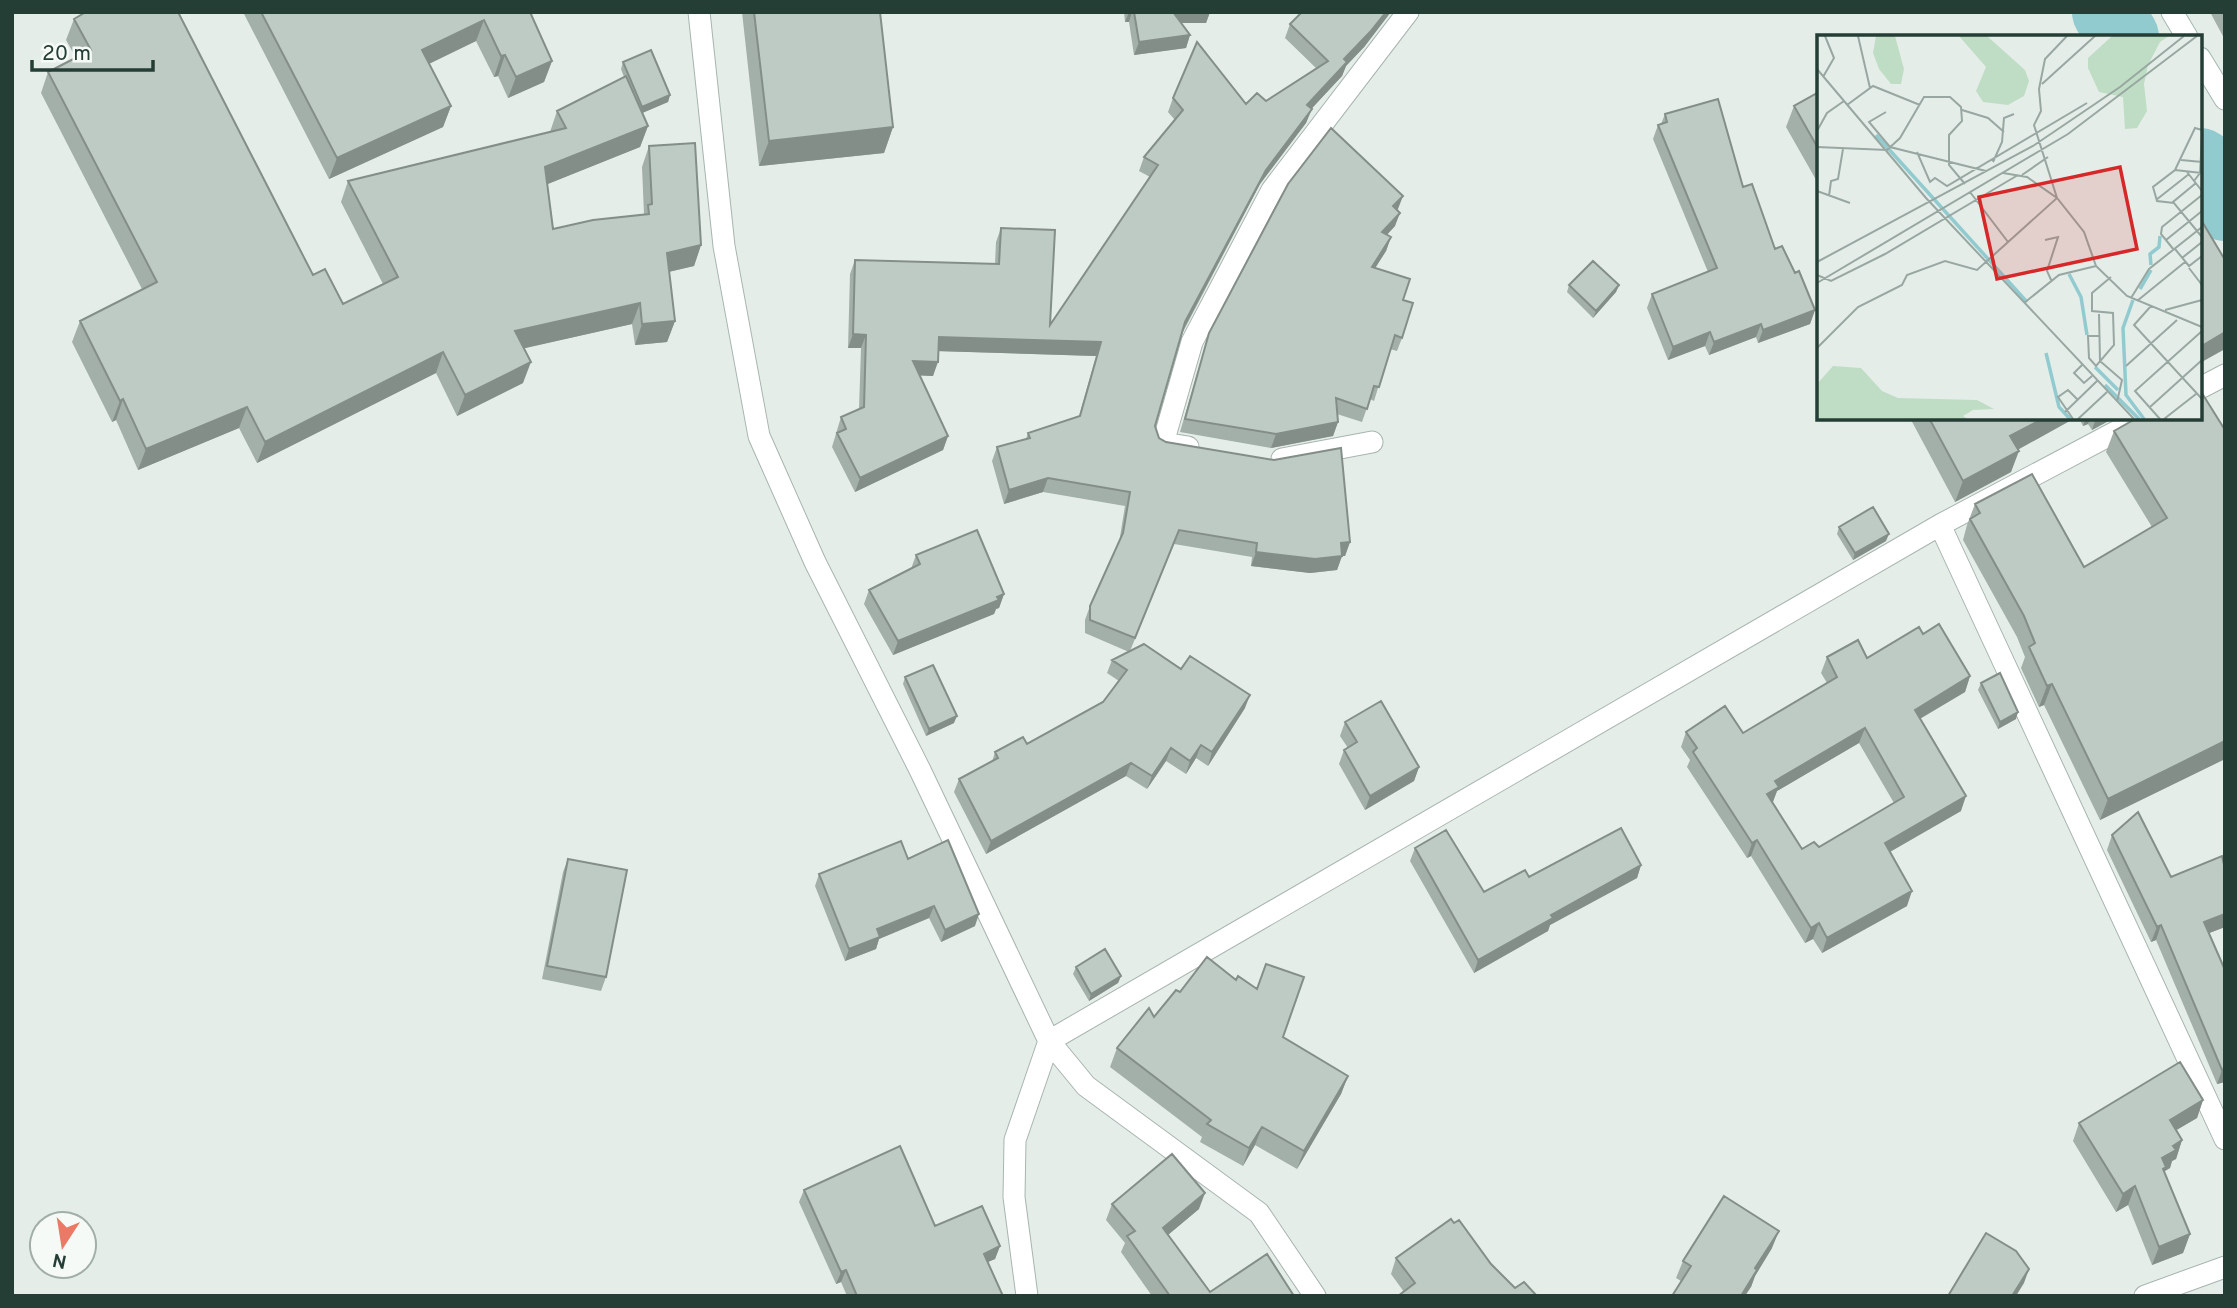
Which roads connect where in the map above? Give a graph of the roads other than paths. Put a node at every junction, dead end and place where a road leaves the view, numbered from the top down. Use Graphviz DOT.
graph roads {
  1 [pos="699,12"];
  2 [pos="1408,12"];
  3 [pos="2172,12"];
  4 [pos="2186,35"];
  5 [pos="2202,61"];
  6 [pos="2225,99"];
  7 [pos="2225,375"];
  8 [pos="2202,387"];
  9 [pos="2138,420"];
  10 [pos="1372,442"];
  11 [pos="1203,450"];
  12 [pos="1258,459"];
  13 [pos="1940,525"];
  14 [pos="1049,1041"];
  15 [pos="2225,1139"];
  16 [pos="2225,1267"];
  17 [pos="1027,1296"];
  18 [pos="1315,1296"];
  19 [pos="2145,1296"];
  1 -- 14 [label="street"];
  2 -- 11 [label="street"];
  3 -- 4 [label="street"];
  5 -- 6 [label="street"];
  7 -- 8 [label="street"];
  9 -- 13 [label="street"];
  10 -- 12 [label="street"];
  13 -- 14 [label="street"];
  13 -- 15 [label="street"];
  14 -- 17 [label="street"];
  14 -- 18 [label="street"];
  16 -- 19 [label="street"];
}
